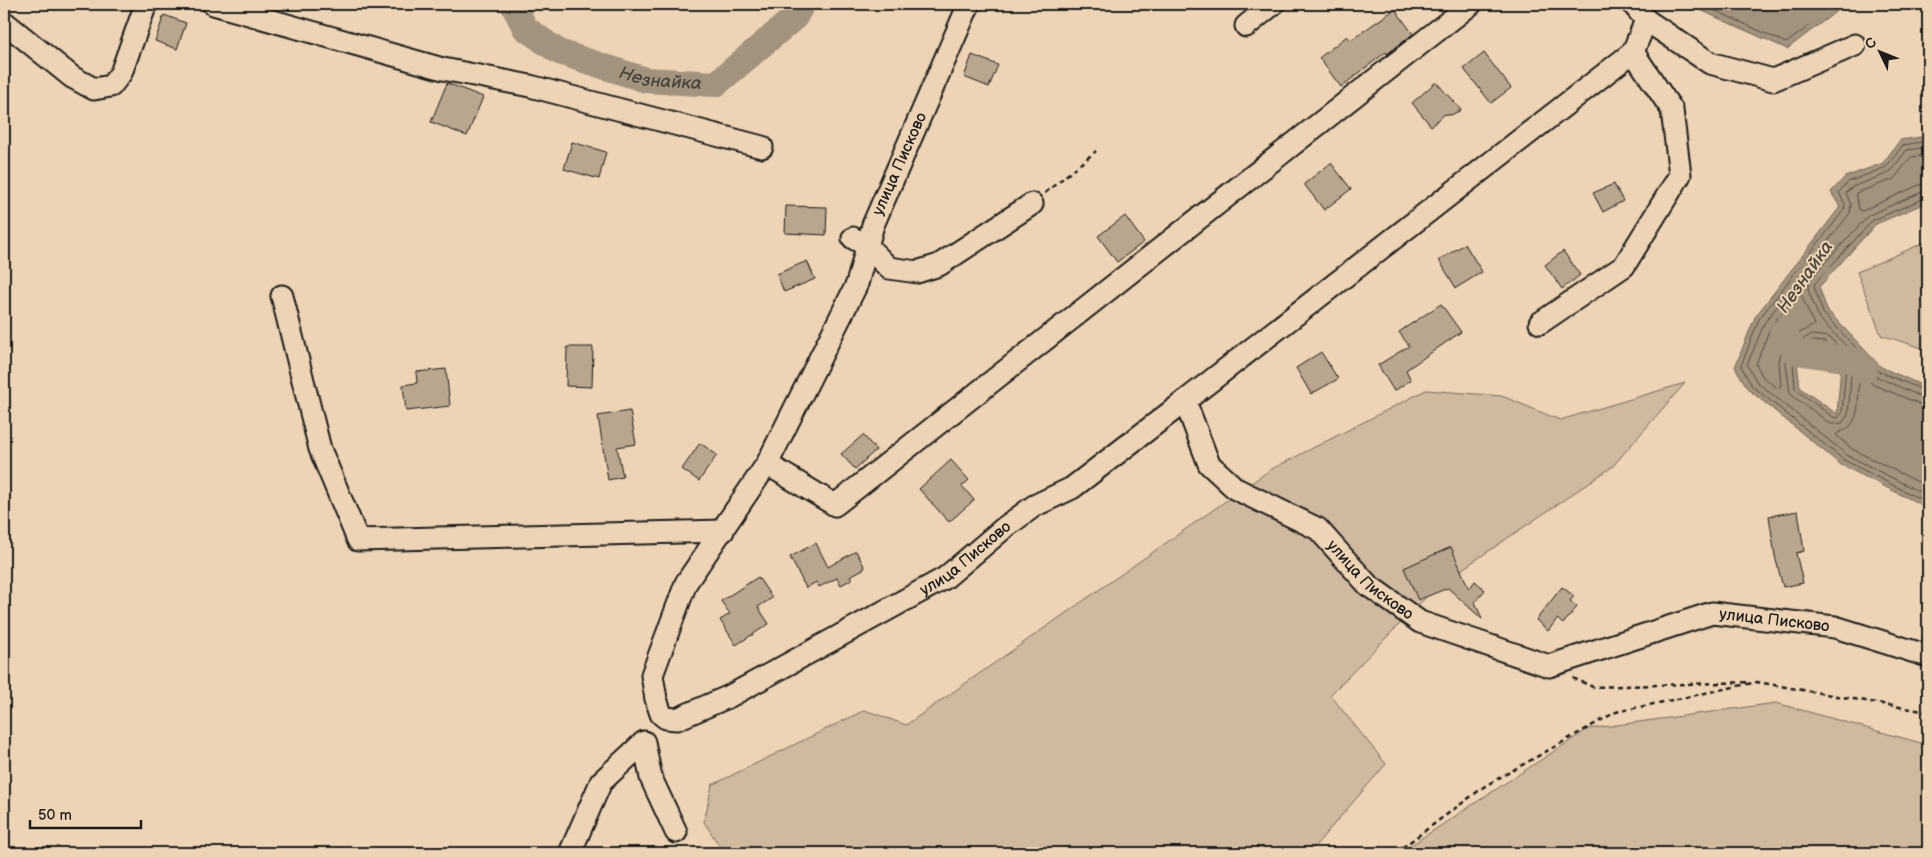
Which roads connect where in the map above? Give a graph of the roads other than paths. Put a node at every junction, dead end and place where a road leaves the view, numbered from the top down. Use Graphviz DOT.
graph roads {
  1 [pos="146,4"];
  2 [pos="213,4"];
  3 [pos="969,4"];
  4 [pos="1273,4"];
  5 [pos="1471,4"];
  6 [pos="1640,12"];
  7 [pos="4,22"];
  8 [pos="1246,26"];
  9 [pos="1855,45"];
  10 [pos="1633,52"];
  11 [pos="762,147"];
  12 [pos="1032,204"];
  13 [pos="860,242"];
  14 [pos="282,296"];
  15 [pos="1540,323"];
  16 [pos="1185,401"];
  17 [pos="767,464"];
  18 [pos="722,531"];
  19 [pos="1928,656"];
  20 [pos="661,714"];
  21 [pos="644,742"];
  22 [pos="676,832"];
  23 [pos="570,853"];
  1 -- 7 [label="street"];
  2 -- 11 [label="street"];
  3 -- 13 [label="street, улица Писково"];
  4 -- 8 [label="street"];
  5 -- 17 [label="street"];
  6 -- 9 [label="street"];
  6 -- 10 [label="street"];
  10 -- 15 [label="street"];
  10 -- 16 [label="street"];
  12 -- 13 [label="street"];
  13 -- 17 [label="street, улица Писково"];
  14 -- 18 [label="street"];
  16 -- 19 [label="street, улица Писково"];
  16 -- 20 [label="street, улица Писково"];
  17 -- 18 [label="street, улица Писково"];
  18 -- 20 [label="street, улица Писково"];
  20 -- 21 [label="street"];
  21 -- 22 [label="street"];
  21 -- 23 [label="street"];
}
